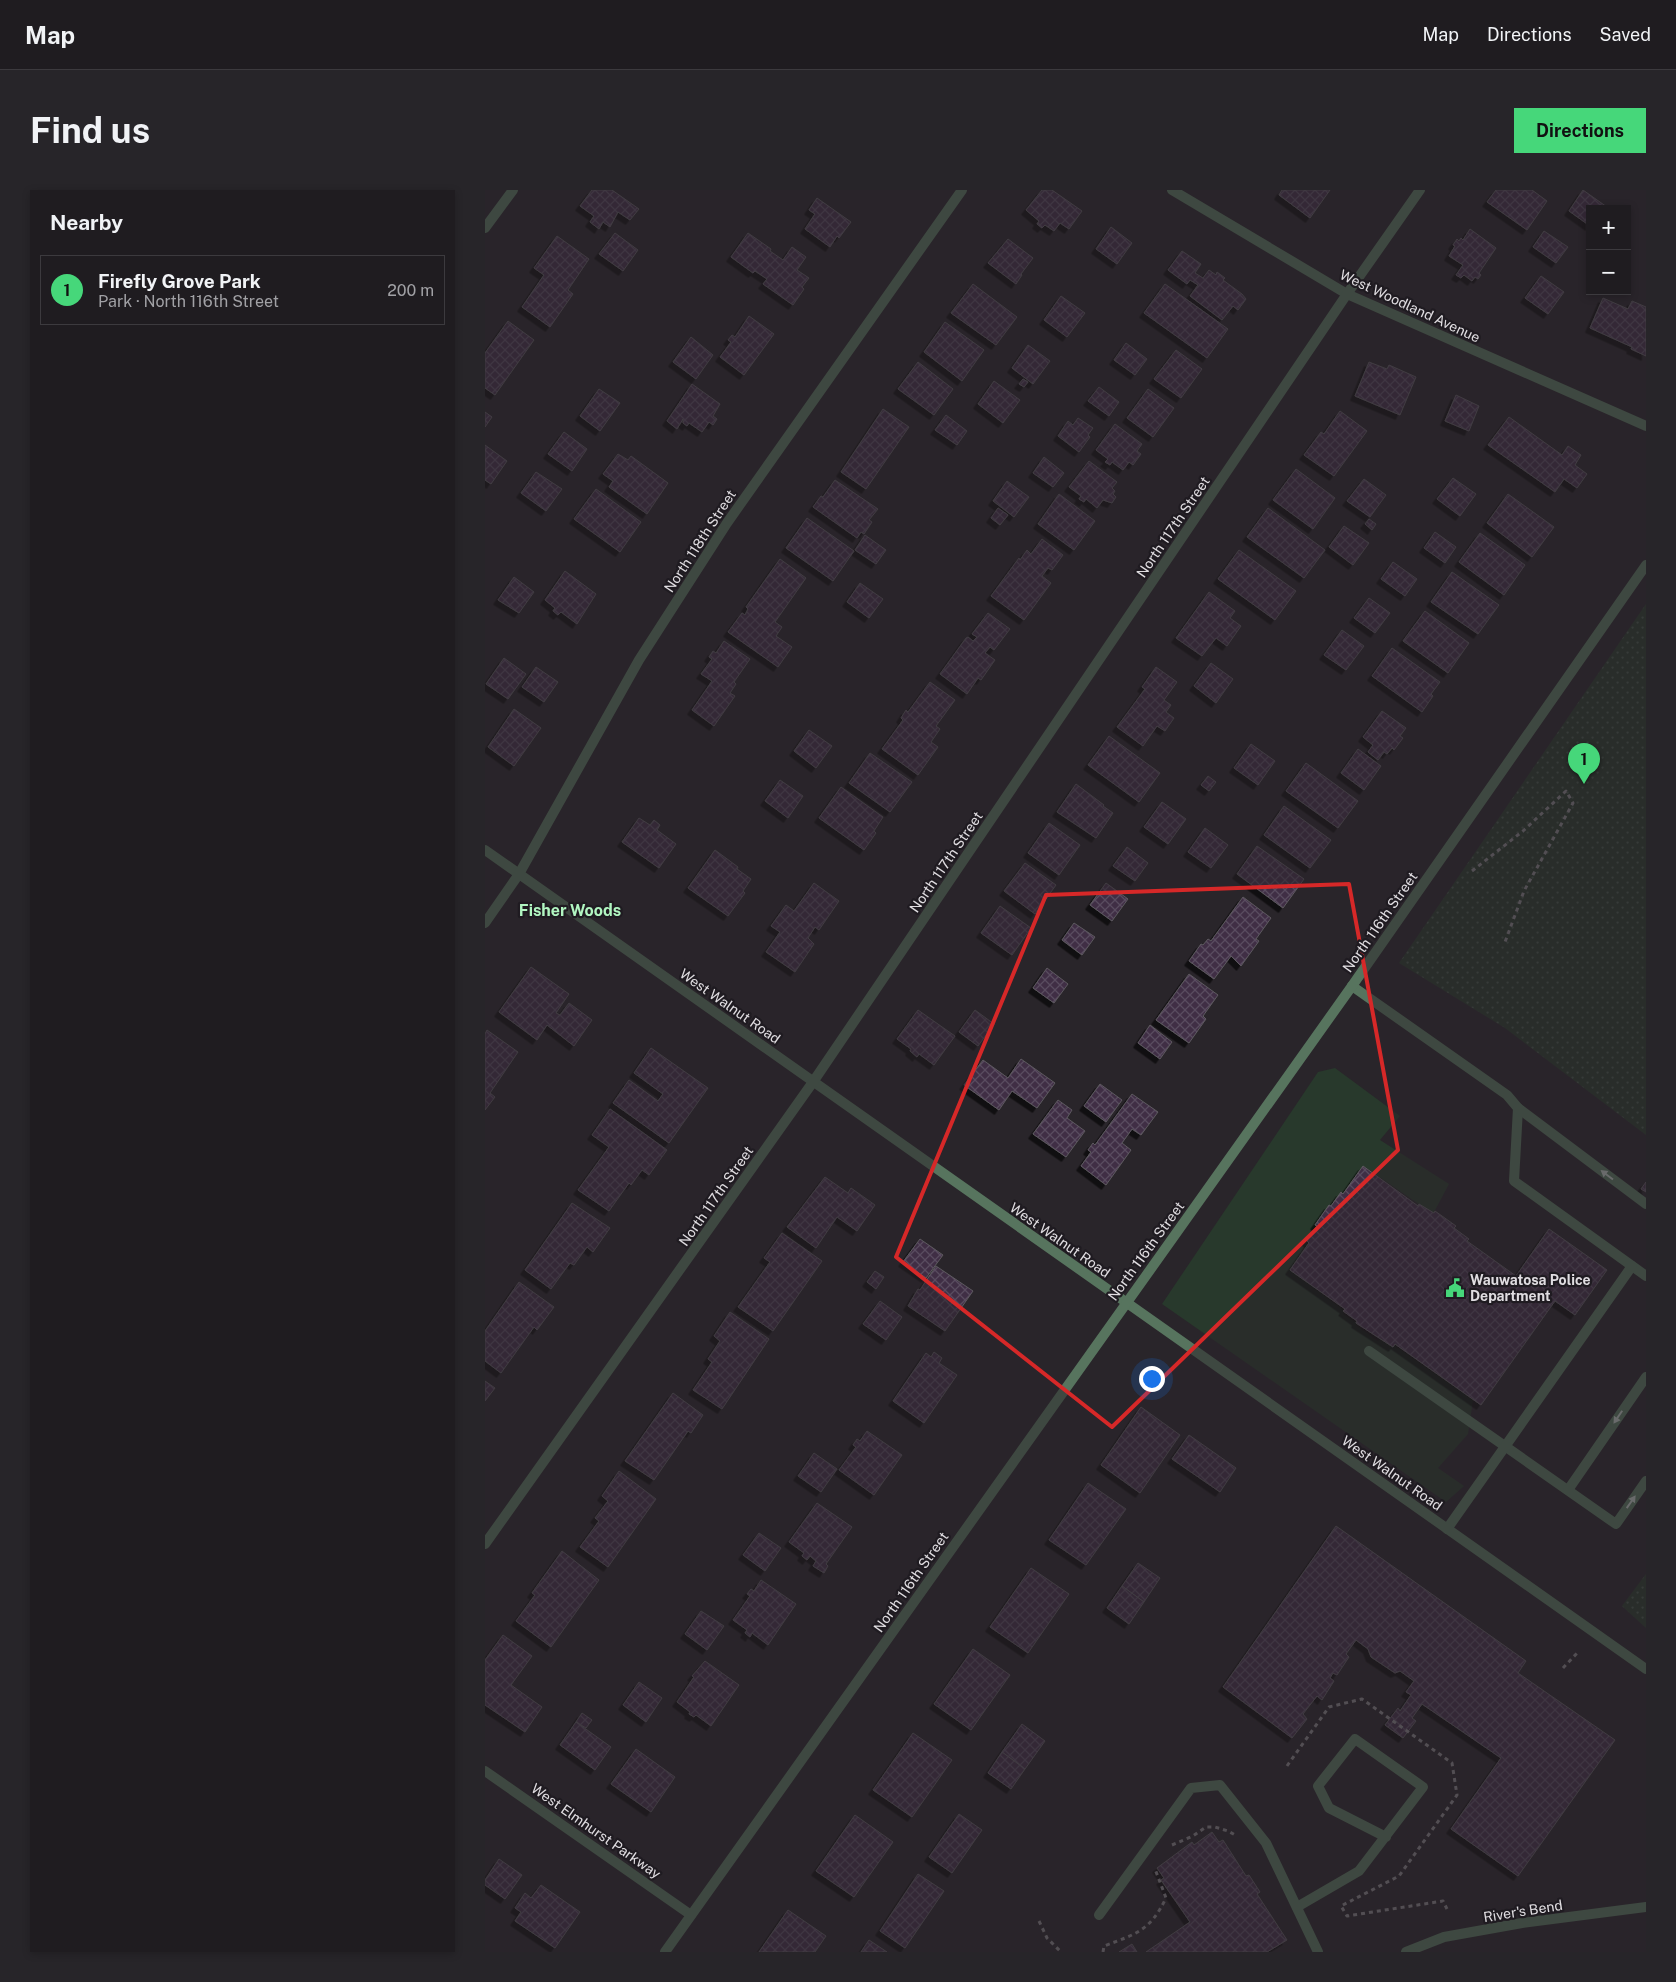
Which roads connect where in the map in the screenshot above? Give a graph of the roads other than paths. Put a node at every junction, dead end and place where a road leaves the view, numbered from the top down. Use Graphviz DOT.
graph roads {
  1 [pos="513,190"];
  2 [pos="962,190"];
  3 [pos="1172,190"];
  4 [pos="1421,190"];
  5 [pos="485,228"];
  6 [pos="1347,294"];
  7 [pos="1646,426"];
  8 [pos="1646,565"];
  9 [pos="485,850"];
  10 [pos="519,874"];
  11 [pos="485,923"];
  12 [pos="1352,986"];
  13 [pos="813,1082"];
  14 [pos="1518,1108"];
  15 [pos="1646,1204"];
  16 [pos="1631,1266"];
  17 [pos="1646,1276"];
  18 [pos="1126,1303"];
  19 [pos="1369,1351"];
  20 [pos="1646,1377"];
  21 [pos="1505,1446"];
  22 [pos="1646,1481"];
  23 [pos="1568,1490"];
  24 [pos="1447,1529"];
  25 [pos="485,1544"];
  26 [pos="1646,1668"];
  27 [pos="485,1771"];
  28 [pos="1385,1837"];
  29 [pos="1297,1907"];
  30 [pos="1646,1907"];
  31 [pos="691,1915"];
  32 [pos="1099,1915"];
  33 [pos="665,1952"];
  34 [pos="1318,1952"];
  35 [pos="1407,1952"];
  1 -- 5 [label="street"];
  2 -- 10 [label="street, North 118th Street"];
  3 -- 6 [label="street, West Woodland Avenue"];
  4 -- 6 [label="street, North 117th Street"];
  6 -- 7 [label="street, West Woodland Avenue"];
  6 -- 13 [label="street, North 117th Street"];
  8 -- 12 [label="street, North 116th Street"];
  9 -- 10 [label="street, West Walnut Road"];
  10 -- 11 [label="street, North 118th Street"];
  10 -- 13 [label="street, West Walnut Road"];
  12 -- 14 [label="street"];
  12 -- 18 [label="street, North 116th Street"];
  13 -- 18 [label="street, West Walnut Road"];
  13 -- 25 [label="street, North 117th Street"];
  15 -- 14 [label="street, one-way"];
  14 -- 16 [label="street"];
  16 -- 17 [label="street"];
  16 -- 21 [label="street"];
  18 -- 24 [label="street, West Walnut Road"];
  18 -- 31 [label="street, North 116th Street"];
  19 -- 21 [label="street"];
  20 -- 23 [label="street, one-way"];
  21 -- 23 [label="street"];
  21 -- 24 [label="street"];
  23 -- 22 [label="street, one-way"];
  24 -- 26 [label="street, West Walnut Road"];
  27 -- 31 [label="street, West Elmhurst Parkway"];
  28 -- 28 [label="street"];
  28 -- 29 [label="street"];
  29 -- 32 [label="street"];
  29 -- 34 [label="street"];
  30 -- 35 [label="street, River's Bend"];
  31 -- 33 [label="street, North 116th Street"];
}
